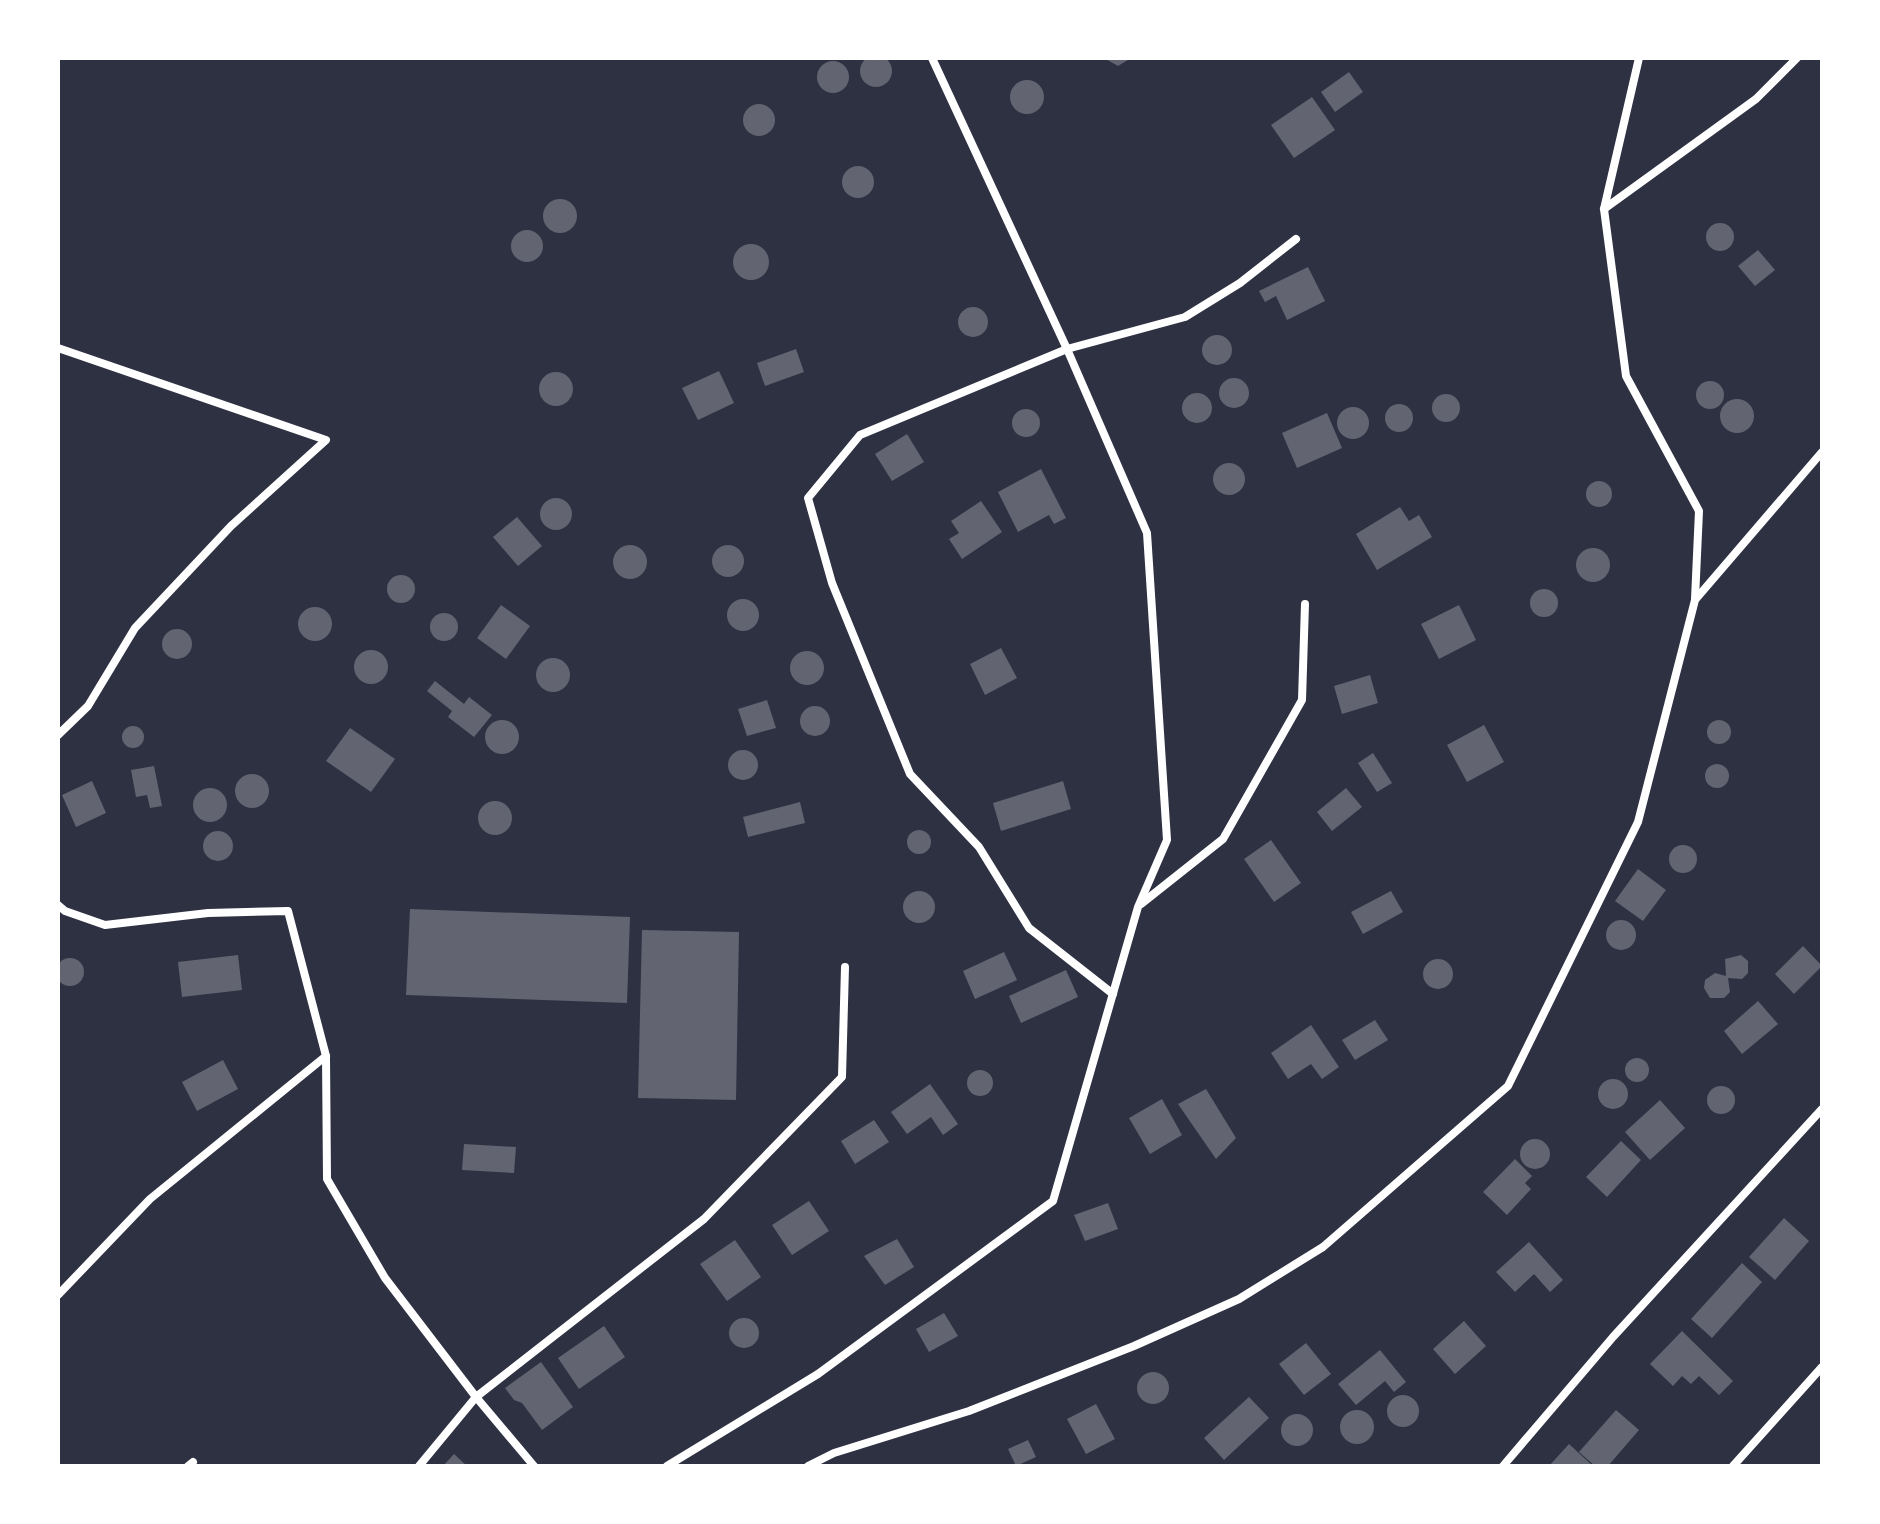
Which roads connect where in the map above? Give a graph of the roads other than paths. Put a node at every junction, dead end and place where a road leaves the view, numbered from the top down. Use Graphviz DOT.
graph roads {
  1 [pos="932,58"];
  2 [pos="1639,58"];
  3 [pos="1797,58"];
  4 [pos="1604,209"];
  5 [pos="1296,239"];
  6 [pos="58,348"];
  7 [pos="1067,349"];
  8 [pos="1822,452"];
  9 [pos="1695,600"];
  10 [pos="1305,604"];
  11 [pos="58,735"];
  12 [pos="58,905"];
  13 [pos="1138,907"];
  14 [pos="845,967"];
  15 [pos="1113,994"];
  16 [pos="326,1056"];
  17 [pos="1822,1109"];
  18 [pos="58,1295"];
  19 [pos="1822,1367"];
  20 [pos="476,1397"];
  21 [pos="419,1466"];
  22 [pos="534,1466"];
  23 [pos="667,1466"];
  24 [pos="808,1466"];
  25 [pos="1503,1466"];
  26 [pos="1733,1466"];
  1 -- 7 [label="street"];
  2 -- 4 [label="street"];
  3 -- 4 [label="street"];
  4 -- 9 [label="street"];
  5 -- 7 [label="street"];
  6 -- 11 [label="street"];
  7 -- 13 [label="street"];
  7 -- 15 [label="street"];
  8 -- 9 [label="street"];
  9 -- 24 [label="street"];
  10 -- 13 [label="street"];
  12 -- 16 [label="street"];
  13 -- 15 [label="street"];
  14 -- 20 [label="street"];
  15 -- 23 [label="street"];
  16 -- 18 [label="street"];
  16 -- 20 [label="street"];
  17 -- 25 [label="street"];
  19 -- 26 [label="street"];
  20 -- 21 [label="street"];
  20 -- 22 [label="street"];
}
